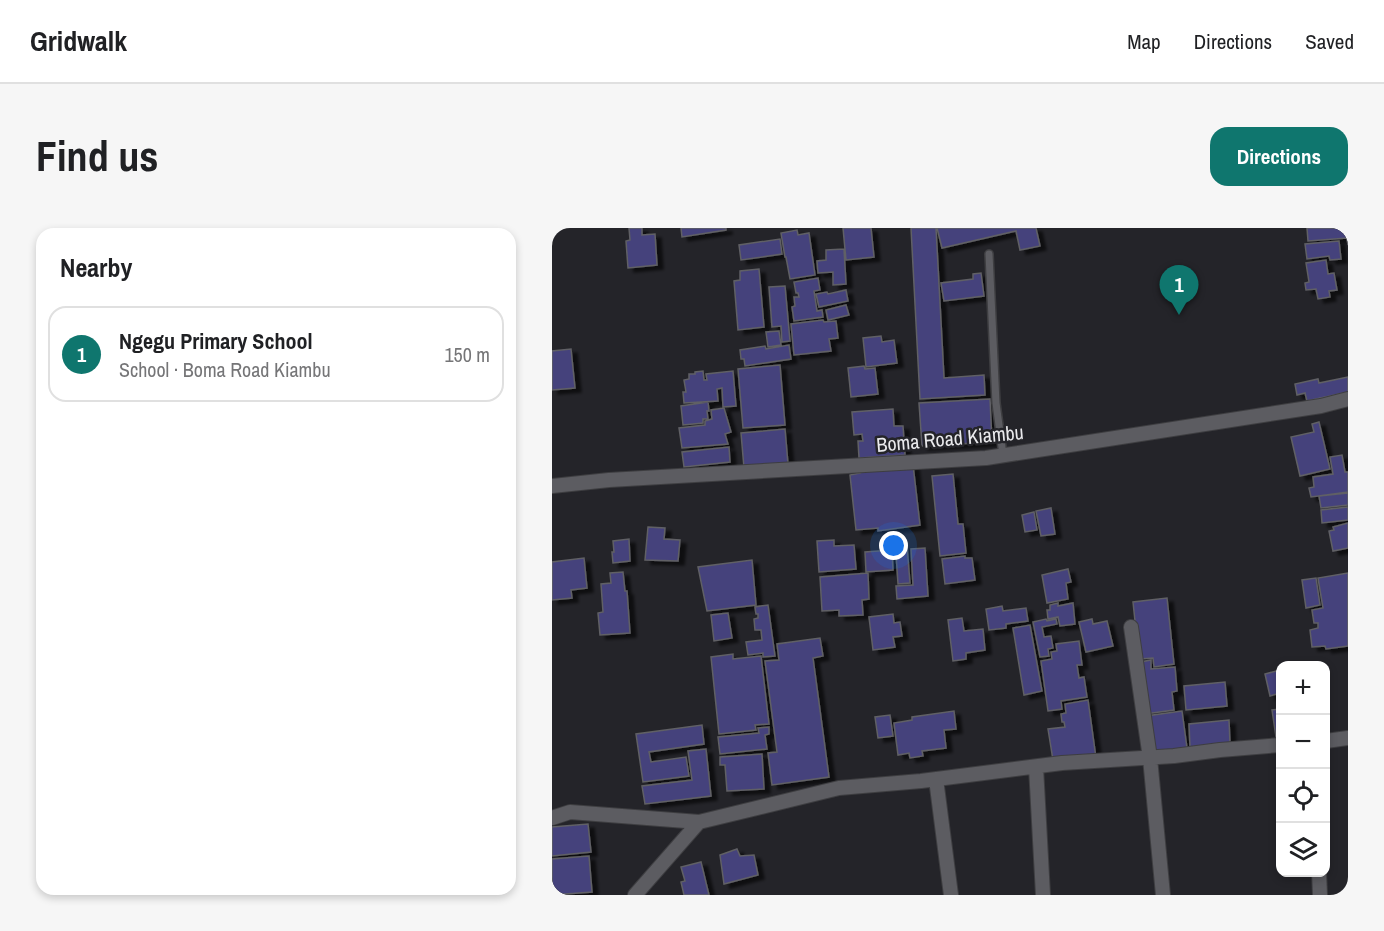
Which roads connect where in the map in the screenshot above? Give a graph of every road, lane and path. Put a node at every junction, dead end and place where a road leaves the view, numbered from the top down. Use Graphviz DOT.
graph roads {
  1 [pos="989,254"];
  2 [pos="1348,399"];
  3 [pos="1004,456"];
  4 [pos="552,486"];
  5 [pos="1131,627"];
  6 [pos="1348,738"];
  7 [pos="1330,740"];
  8 [pos="1276,745"];
  9 [pos="1150,758"];
  10 [pos="1036,766"];
  11 [pos="936,779"];
  12 [pos="552,818"];
  13 [pos="699,822"];
  14 [pos="1319,877"];
  15 [pos="635,895"];
  16 [pos="951,895"];
  17 [pos="1043,895"];
  18 [pos="1162,895"];
  19 [pos="1320,895"];
  1 -- 3 [label="lane"];
  2 -- 3 [label="street, Boma Road Kiambu"];
  3 -- 4 [label="street, Boma Road Kiambu"];
  5 -- 9 [label="street"];
  6 -- 7 [label="street"];
  8 -- 9 [label="street"];
  9 -- 10 [label="street"];
  9 -- 18 [label="street"];
  10 -- 11 [label="street"];
  10 -- 17 [label="street"];
  11 -- 13 [label="street"];
  11 -- 16 [label="street"];
  12 -- 13 [label="street"];
  13 -- 15 [label="street"];
  14 -- 19 [label="street"];
}
